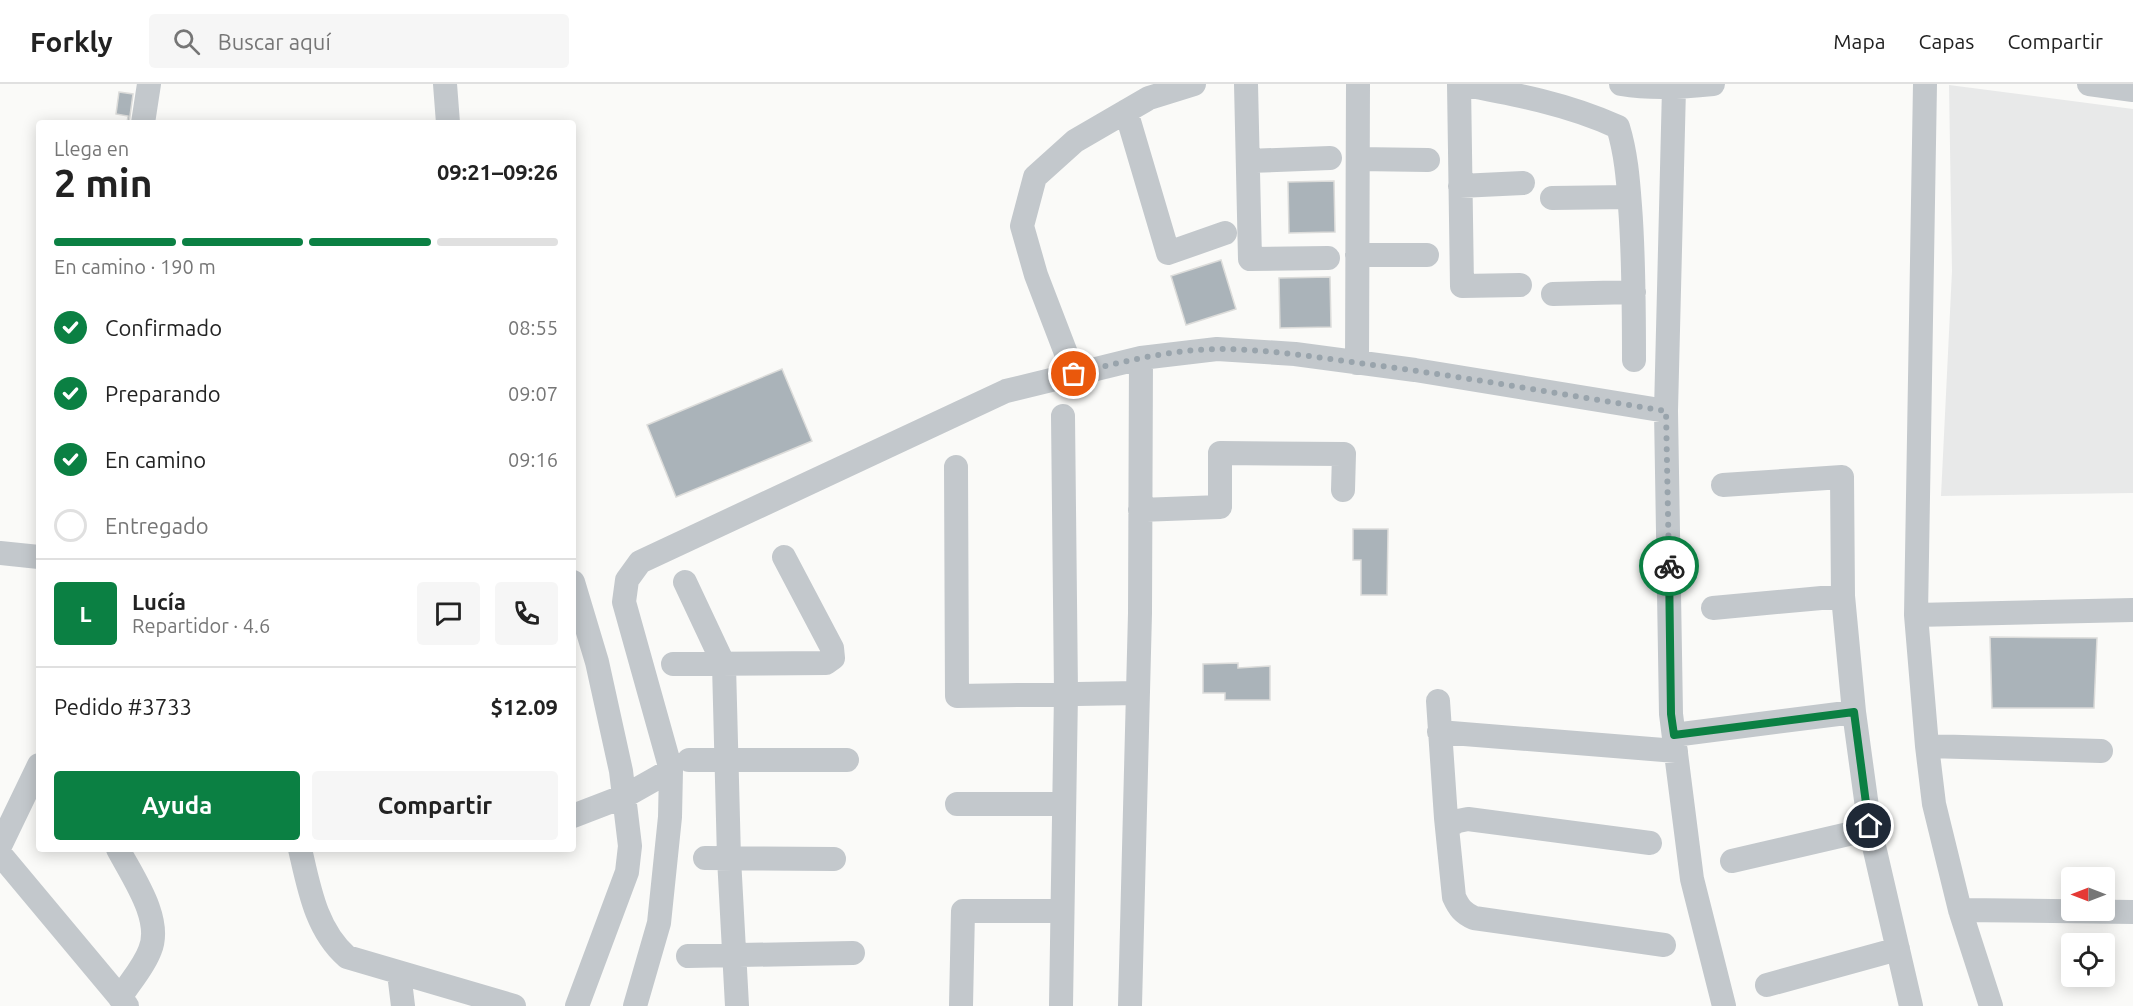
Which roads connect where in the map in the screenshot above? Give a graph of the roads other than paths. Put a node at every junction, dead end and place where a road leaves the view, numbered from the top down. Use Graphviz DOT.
graph roads {
  1 [pos="149,84"];
  2 [pos="445,84"];
  3 [pos="1194,84"];
  4 [pos="1246,84"];
  5 [pos="1358,84"];
  6 [pos="1459,84"];
  7 [pos="1621,84"];
  8 [pos="1713,84"];
  9 [pos="1925,84"];
  10 [pos="2089,84"];
  11 [pos="1674,88"];
  12 [pos="2133,90"];
  13 [pos="1126,111"];
  14 [pos="143,120"];
  15 [pos="448,120"];
  16 [pos="1330,158"];
  17 [pos="1358,159"];
  18 [pos="1428,160"];
  19 [pos="1248,161"];
  20 [pos="1523,183"];
  21 [pos="1460,186"];
  22 [pos="1629,197"];
  23 [pos="1552,198"];
  24 [pos="1225,232"];
  25 [pos="1358,255"];
  26 [pos="1427,255"];
  27 [pos="1328,258"];
  28 [pos="1520,285"];
  29 [pos="1634,292"];
  30 [pos="1554,294"];
  31 [pos="1141,357"];
  32 [pos="1634,360"];
  33 [pos="1358,363"];
  34 [pos="1074,374"];
  35 [pos="1666,411"];
  36 [pos="1063,416"];
  37 [pos="956,467"];
  38 [pos="1723,485"];
  39 [pos="1343,490"];
  40 [pos="1140,510"];
  41 [pos="0,553"];
  42 [pos="36,556"];
  43 [pos="784,557"];
  44 [pos="684,582"];
  45 [pos="576,592"];
  46 [pos="1843,596"];
  47 [pos="1713,608"];
  48 [pos="2133,610"];
  49 [pos="1916,615"];
  50 [pos="673,664"];
  51 [pos="724,665"];
  52 [pos="1066,693"];
  53 [pos="1138,693"];
  54 [pos="1438,700"];
  55 [pos="1854,712"];
  56 [pos="1439,732"];
  57 [pos="1675,743"];
  58 [pos="1927,746"];
  59 [pos="2101,751"];
  60 [pos="726,760"];
  61 [pos="847,760"];
  62 [pos="680,765"];
  63 [pos="36,771"];
  64 [pos="626,796"];
  65 [pos="957,804"];
  66 [pos="1063,804"];
  67 [pos="576,815"];
  68 [pos="1447,827"];
  69 [pos="1870,829"];
  70 [pos="1650,843"];
  71 [pos="0,846"];
  72 [pos="120,852"];
  73 [pos="301,852"];
  74 [pos="0,854"];
  75 [pos="717,858"];
  76 [pos="834,859"];
  77 [pos="1732,861"];
  78 [pos="1960,910"];
  79 [pos="1062,911"];
  80 [pos="2133,912"];
  81 [pos="1664,945"];
  82 [pos="1898,949"];
  83 [pos="853,953"];
  84 [pos="734,955"];
  85 [pos="688,956"];
  86 [pos="399,973"];
  87 [pos="1767,985"];
  88 [pos="123,1002"];
  89 [pos="403,1006"];
  90 [pos="514,1006"];
  91 [pos="577,1006"];
  92 [pos="634,1006"];
  93 [pos="737,1006"];
  94 [pos="962,1006"];
  95 [pos="1061,1006"];
  96 [pos="1130,1006"];
  97 [pos="1724,1006"];
  98 [pos="1911,1006"];
  99 [pos="1992,1006"];
  1 -- 14 [label="street"];
  2 -- 15 [label="street"];
  3 -- 13 [label="street"];
  4 -- 19 [label="street"];
  5 -- 17 [label="street"];
  6 -- 21 [label="street"];
  6 -- 22 [label="street"];
  7 -- 11 [label="street"];
  8 -- 11 [label="street"];
  9 -- 49 [label="street"];
  10 -- 12 [label="street"];
  11 -- 35 [label="street"];
  13 -- 24 [label="street"];
  13 -- 34 [label="street"];
  16 -- 19 [label="street"];
  17 -- 18 [label="street"];
  17 -- 25 [label="street"];
  19 -- 27 [label="street"];
  20 -- 21 [label="street"];
  21 -- 28 [label="street"];
  22 -- 23 [label="street"];
  22 -- 29 [label="street"];
  25 -- 26 [label="street"];
  25 -- 33 [label="street"];
  29 -- 30 [label="street"];
  29 -- 32 [label="street"];
  31 -- 33 [label="street"];
  31 -- 34 [label="street"];
  31 -- 40 [label="street"];
  33 -- 35 [label="street"];
  34 -- 62 [label="street"];
  35 -- 57 [label="street"];
  36 -- 52 [label="street"];
  37 -- 52 [label="street"];
  38 -- 46 [label="street"];
  39 -- 40 [label="street"];
  40 -- 53 [label="street"];
  41 -- 42 [label="street"];
  43 -- 51 [label="street"];
  44 -- 51 [label="street"];
  45 -- 64 [label="street"];
  46 -- 47 [label="street"];
  46 -- 55 [label="street"];
  48 -- 49 [label="street"];
  49 -- 58 [label="street"];
  50 -- 51 [label="street"];
  51 -- 60 [label="street"];
  52 -- 53 [label="street"];
  52 -- 66 [label="street"];
  53 -- 96 [label="street"];
  54 -- 56 [label="street"];
  55 -- 57 [label="street"];
  55 -- 69 [label="street"];
  56 -- 57 [label="street"];
  56 -- 68 [label="street"];
  57 -- 97 [label="street"];
  58 -- 59 [label="street"];
  58 -- 78 [label="street"];
  60 -- 61 [label="street"];
  60 -- 62 [label="street"];
  60 -- 75 [label="street"];
  62 -- 64 [label="street"];
  62 -- 92 [label="street"];
  63 -- 71 [label="street"];
  64 -- 67 [label="street"];
  64 -- 91 [label="street"];
  65 -- 66 [label="street"];
  66 -- 79 [label="street"];
  68 -- 70 [label="street"];
  68 -- 81 [label="street"];
  69 -- 77 [label="street"];
  69 -- 82 [label="street"];
  72 -- 88 [label="street"];
  73 -- 86 [label="street"];
  74 -- 88 [label="street"];
  75 -- 76 [label="street"];
  75 -- 84 [label="street"];
  78 -- 80 [label="street"];
  78 -- 99 [label="street"];
  79 -- 94 [label="street"];
  79 -- 95 [label="street"];
  82 -- 87 [label="street"];
  82 -- 98 [label="street"];
  83 -- 84 [label="street"];
  84 -- 85 [label="street"];
  84 -- 93 [label="street"];
  86 -- 89 [label="street"];
  86 -- 90 [label="street"];
}
